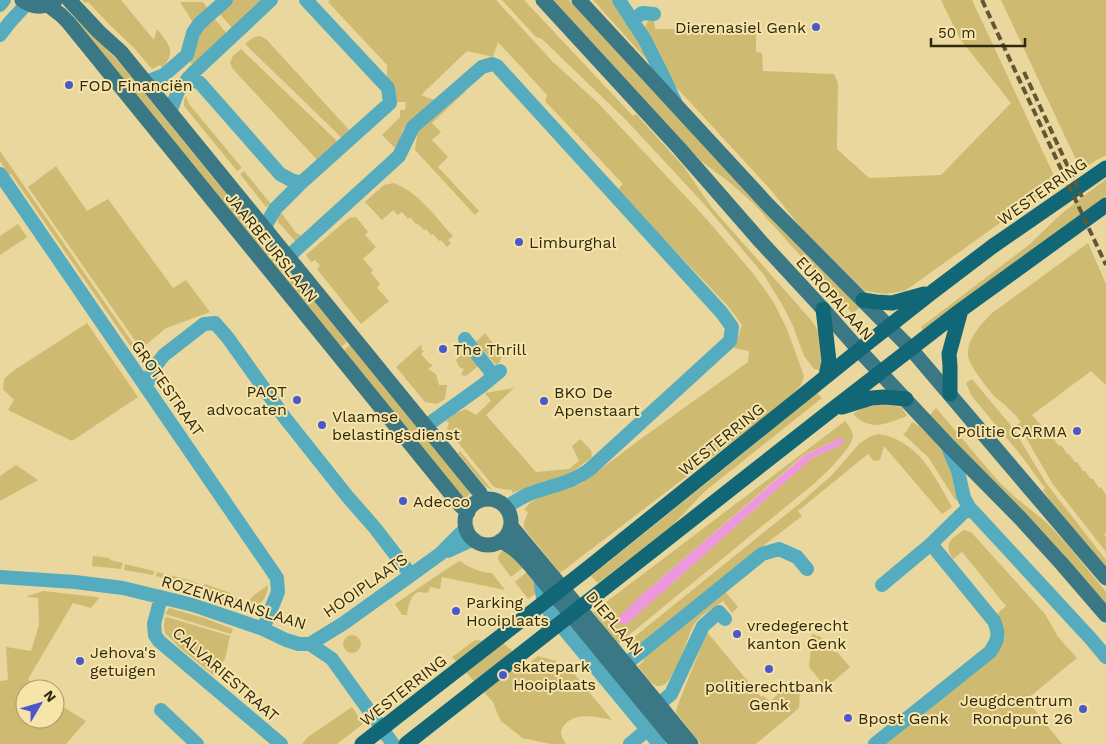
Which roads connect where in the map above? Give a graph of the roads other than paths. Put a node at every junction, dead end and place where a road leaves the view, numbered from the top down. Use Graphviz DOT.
graph roads {
  1 [pos="4,0"];
  2 [pos="69,0"];
  3 [pos="226,0"];
  4 [pos="271,0"];
  5 [pos="306,0"];
  6 [pos="543,0"];
  7 [pos="578,0"];
  8 [pos="619,0"];
  9 [pos="24,2"];
  10 [pos="52,2"];
  11 [pos="0,5"];
  12 [pos="654,14"];
  13 [pos="632,21"];
  14 [pos="0,35"];
  15 [pos="188,78"];
  16 [pos="146,82"];
  17 [pos="677,107"];
  18 [pos="170,112"];
  19 [pos="1106,168"];
  20 [pos="0,174"];
  21 [pos="302,183"];
  22 [pos="1106,205"];
  23 [pos="266,230"];
  24 [pos="288,257"];
  25 [pos="931,293"];
  26 [pos="863,300"];
  27 [pos="823,309"];
  28 [pos="961,310"];
  29 [pos="888,326"];
  30 [pos="465,338"];
  31 [pos="910,349"];
  32 [pos="859,350"];
  33 [pos="880,373"];
  34 [pos="826,376"];
  35 [pos="146,388"];
  36 [pos="950,394"];
  37 [pos="906,399"];
  38 [pos="829,412"];
  39 [pos="426,426"];
  40 [pos="947,444"];
  41 [pos="482,500"];
  42 [pos="506,508"];
  43 [pos="969,508"];
  44 [pos="468,512"];
  45 [pos="511,526"];
  46 [pos="470,534"];
  47 [pos="500,541"];
  48 [pos="931,544"];
  49 [pos="807,569"];
  50 [pos="411,575"];
  51 [pos="0,577"];
  52 [pos="541,578"];
  53 [pos="1106,578"];
  54 [pos="882,585"];
  55 [pos="161,597"];
  56 [pos="1106,615"];
  57 [pos="725,620"];
  58 [pos="263,629"];
  59 [pos="326,634"];
  60 [pos="310,644"];
  61 [pos="1106,657"];
  62 [pos="332,659"];
  63 [pos="626,664"];
  64 [pos="659,704"];
  65 [pos="161,710"];
  66 [pos="647,730"];
  67 [pos="633,741"];
  68 [pos="197,744"];
  69 [pos="281,744"];
  70 [pos="362,744"];
  71 [pos="393,744"];
  72 [pos="406,744"];
  73 [pos="659,744"];
  74 [pos="677,744"];
  75 [pos="691,744"];
  76 [pos="875,744"];
  1 -- 11 [label="street"];
  2 -- 16 [label="main road, JAARBEURSLAAN"];
  3 -- 16 [label="street"];
  4 -- 15 [label="street"];
  5 -- 21 [label="street"];
  6 -- 27 [label="main road, EUROPALAAN"];
  7 -- 17 [label="main road, EUROPALAAN"];
  8 -- 13 [label="street, EUROPALAAN"];
  9 -- 10 [label="main road, JAARBEURSLAAN"];
  9 -- 14 [label="street"];
  10 -- 44 [label="main road, JAARBEURSLAAN"];
  12 -- 13 [label="street"];
  13 -- 17 [label="street, EUROPALAAN"];
  15 -- 18 [label="street"];
  15 -- 21 [label="street"];
  16 -- 18 [label="main road, JAARBEURSLAAN"];
  17 -- 26 [label="main road, EUROPALAAN"];
  18 -- 23 [label="main road, JAARBEURSLAAN"];
  19 -- 25 [label="highway, WESTERRING"];
  20 -- 35 [label="street, GROTESTRAAT"];
  21 -- 23 [label="street"];
  22 -- 28 [label="highway"];
  23 -- 24 [label="main road, JAARBEURSLAAN"];
  24 -- 39 [label="main road, JAARBEURSLAAN"];
  24 -- 42 [label="street"];
  25 -- 26 [label="highway"];
  25 -- 29 [label="highway, WESTERRING"];
  26 -- 29 [label="main road, EUROPALAAN"];
  27 -- 32 [label="main road, EUROPALAAN"];
  27 -- 34 [label="highway"];
  28 -- 31 [label="highway"];
  28 -- 36 [label="highway"];
  29 -- 31 [label="main road, EUROPALAAN"];
  29 -- 32 [label="highway, WESTERRING"];
  30 -- 39 [label="street"];
  31 -- 33 [label="highway"];
  31 -- 36 [label="main road, EUROPALAAN"];
  32 -- 33 [label="main road, EUROPALAAN"];
  32 -- 34 [label="highway, WESTERRING"];
  33 -- 37 [label="main road, EUROPALAAN"];
  33 -- 38 [label="highway"];
  34 -- 70 [label="highway, WESTERRING"];
  35 -- 50 [label="street"];
  35 -- 58 [label="street, GROTESTRAAT"];
  36 -- 53 [label="main road, EUROPALAAN"];
  37 -- 38 [label="highway"];
  37 -- 40 [label="main road, EUROPALAAN"];
  38 -- 72 [label="highway"];
  39 -- 41 [label="main road, JAARBEURSLAAN"];
  40 -- 43 [label="street"];
  40 -- 56 [label="main road, EUROPALAAN"];
  41 -- 42 [label="main road"];
  41 -- 44 [label="main road"];
  42 -- 45 [label="main road, DIEPLAAN"];
  43 -- 48 [label="street"];
  43 -- 61 [label="street"];
  44 -- 46 [label="main road"];
  45 -- 47 [label="main road"];
  45 -- 63 [label="main road, DIEPLAAN"];
  46 -- 47 [label="main road"];
  46 -- 50 [label="street, HOOIPLAATS"];
  47 -- 52 [label="main road, DIEPLAAN"];
  48 -- 54 [label="street"];
  48 -- 76 [label="street"];
  49 -- 63 [label="street"];
  50 -- 59 [label="street, HOOIPLAATS"];
  51 -- 55 [label="street, ROZENKRANSLAAN"];
  52 -- 66 [label="street"];
  52 -- 74 [label="main road, DIEPLAAN"];
  55 -- 58 [label="street, ROZENKRANSLAAN"];
  55 -- 69 [label="street, CALVARIESTRAAT"];
  57 -- 64 [label="street"];
  58 -- 60 [label="street, ROZENKRANSLAAN"];
  59 -- 60 [label="street, HOOIPLAATS"];
  59 -- 62 [label="street"];
  60 -- 62 [label="street"];
  62 -- 71 [label="street"];
  63 -- 64 [label="main road, DIEPLAAN"];
  64 -- 75 [label="main road, DIEPLAAN"];
  65 -- 68 [label="street"];
  66 -- 67 [label="street"];
  66 -- 73 [label="street"];
}
